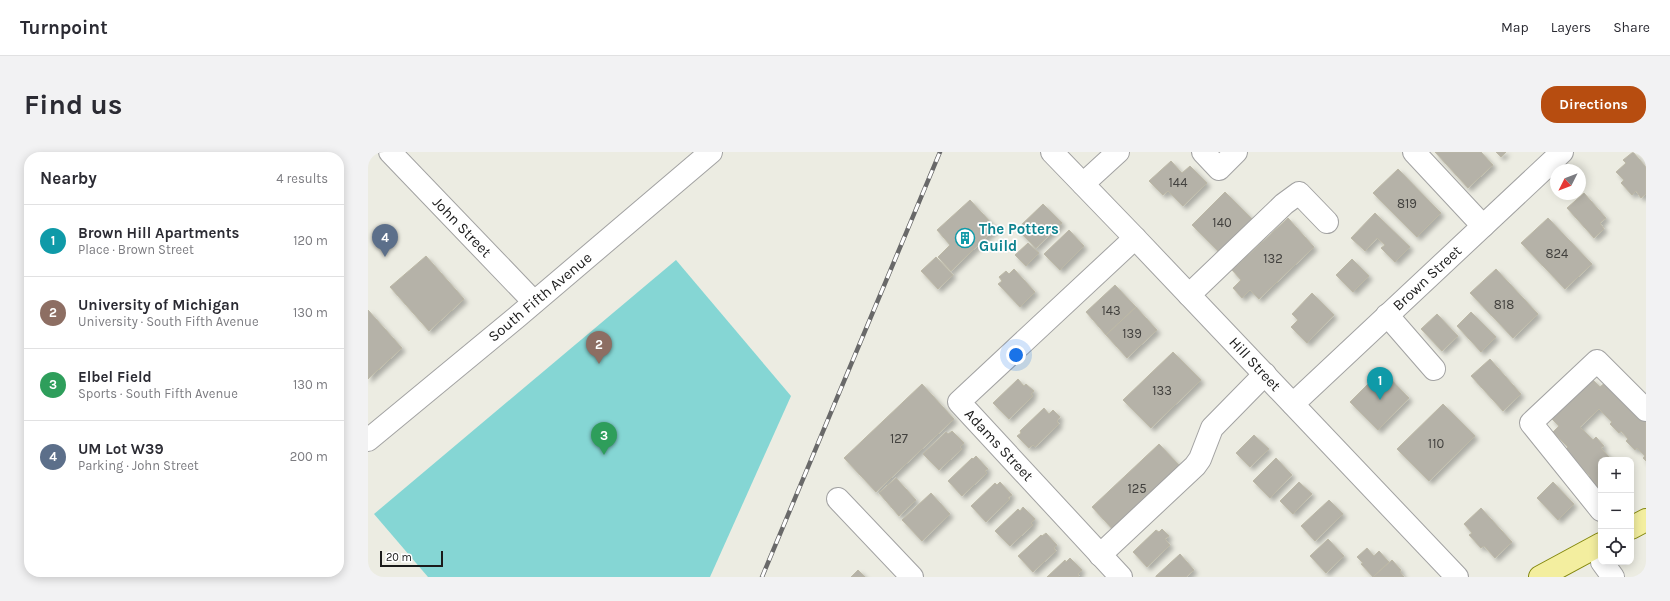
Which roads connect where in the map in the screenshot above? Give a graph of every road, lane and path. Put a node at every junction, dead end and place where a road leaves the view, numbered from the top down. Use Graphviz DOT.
graph roads {
  1 [pos="390,152"];
  2 [pos="711,152"];
  3 [pos="1052,152"];
  4 [pos="1118,152"];
  5 [pos="1203,152"];
  6 [pos="1236,152"];
  7 [pos="1414,152"];
  8 [pos="1557,154"];
  9 [pos="1083,184"];
  10 [pos="1327,222"];
  11 [pos="1483,226"];
  12 [pos="1135,238"];
  13 [pos="1189,295"];
  14 [pos="534,302"];
  15 [pos="1387,315"];
  16 [pos="1434,369"];
  17 [pos="1264,374"];
  18 [pos="1293,404"];
  19 [pos="1646,410"];
  20 [pos="368,440"];
  21 [pos="838,499"];
  22 [pos="1598,506"];
  23 [pos="1646,520"];
  24 [pos="1634,526"];
  25 [pos="1598,554"];
  26 [pos="1100,555"];
  27 [pos="1606,565"];
  28 [pos="912,577"];
  29 [pos="1120,577"];
  30 [pos="1457,577"];
  31 [pos="1540,577"];
  32 [pos="1613,577"];
  1 -- 14 [label="street, John Street"];
  2 -- 14 [label="street, South Fifth Avenue"];
  3 -- 9 [label="street, Hill Street"];
  4 -- 9 [label="street"];
  5 -- 6 [label="street"];
  7 -- 11 [label="street"];
  8 -- 11 [label="street, Brown Street"];
  9 -- 12 [label="street, Hill Street"];
  10 -- 13 [label="street"];
  11 -- 15 [label="street, Brown Street"];
  12 -- 13 [label="street, Hill Street"];
  12 -- 26 [label="street, Adams Street"];
  13 -- 17 [label="street, Hill Street"];
  14 -- 20 [label="street, South Fifth Avenue"];
  15 -- 16 [label="street"];
  15 -- 18 [label="street, Brown Street"];
  17 -- 18 [label="street, Hill Street"];
  17 -- 26 [label="street"];
  18 -- 30 [label="street, Hill Street"];
  19 -- 22 [label="street"];
  21 -- 28 [label="street"];
  23 -- 24 [label="main road"];
  25 -- 31 [label="main road"];
  26 -- 29 [label="street, Adams Street"];
  27 -- 32 [label="street"];
}
